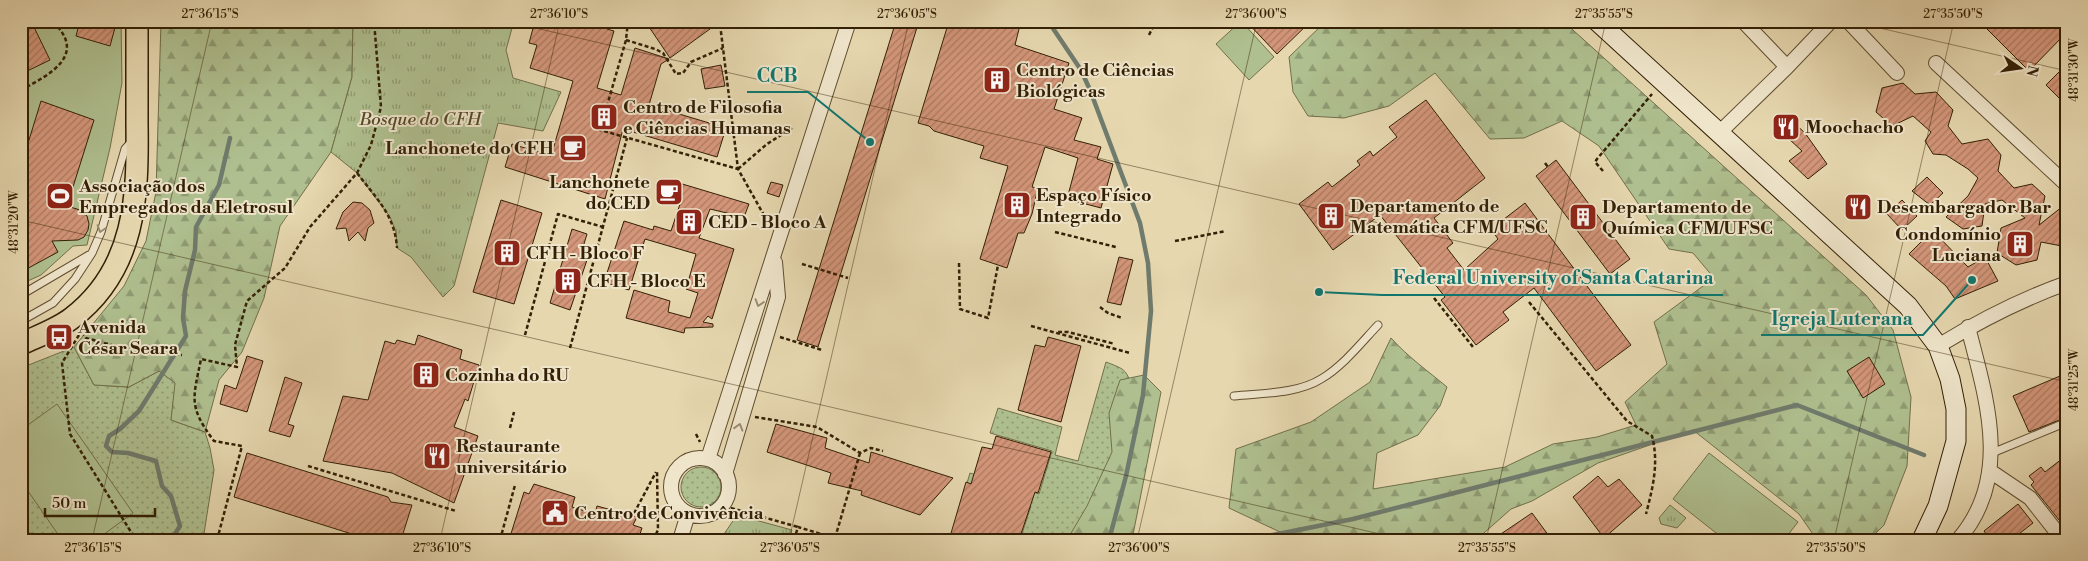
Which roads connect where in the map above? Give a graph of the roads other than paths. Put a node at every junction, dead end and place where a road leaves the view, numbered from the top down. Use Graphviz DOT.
graph roads {
  1 [pos="138,21"];
  2 [pos="849,21"];
  3 [pos="1597,21"];
  4 [pos="1743,21"];
  5 [pos="1831,21"];
  6 [pos="1848,21"];
  7 [pos="1936,63"];
  8 [pos="1787,67"];
  9 [pos="1897,73"];
  10 [pos="1718,134"];
  11 [pos="138,137"];
  12 [pos="2067,185"];
  13 [pos="92,253"];
  14 [pos="774,256"];
  15 [pos="2067,283"];
  16 [pos="21,295"];
  17 [pos="21,321"];
  18 [pos="1378,325"];
  19 [pos="1968,327"];
  20 [pos="21,344"];
  21 [pos="1938,346"];
  22 [pos="1234,396"];
  23 [pos="2067,422"];
  24 [pos="1992,453"];
  25 [pos="708,459"];
  26 [pos="1990,471"];
  27 [pos="725,474"];
  28 [pos="688,514"];
  29 [pos="680,540"];
  30 [pos="1922,540"];
  31 [pos="1958,540"];
  32 [pos="2063,540"];
  1 -- 11 [label="main road"];
  2 -- 14 [label="street"];
  3 -- 10 [label="main road"];
  4 -- 8 [label="street"];
  5 -- 8 [label="street"];
  6 -- 9 [label="street"];
  7 -- 12 [label="street"];
  8 -- 10 [label="street"];
  10 -- 21 [label="main road"];
  11 -- 13 [label="lane, one-way"];
  11 -- 20 [label="main road"];
  13 -- 16 [label="lane"];
  13 -- 17 [label="lane"];
  14 -- 25 [label="street, one-way"];
  27 -- 14 [label="street, one-way"];
  15 -- 19 [label="street"];
  18 -- 22 [label="lane"];
  19 -- 21 [label="street"];
  19 -- 24 [label="street"];
  21 -- 30 [label="main road"];
  23 -- 24 [label="lane"];
  24 -- 26 [label="street"];
  25 -- 27 [label="street"];
  25 -- 28 [label="street"];
  26 -- 31 [label="street"];
  26 -- 32 [label="street"];
  27 -- 28 [label="street"];
  28 -- 29 [label="street"];
}
